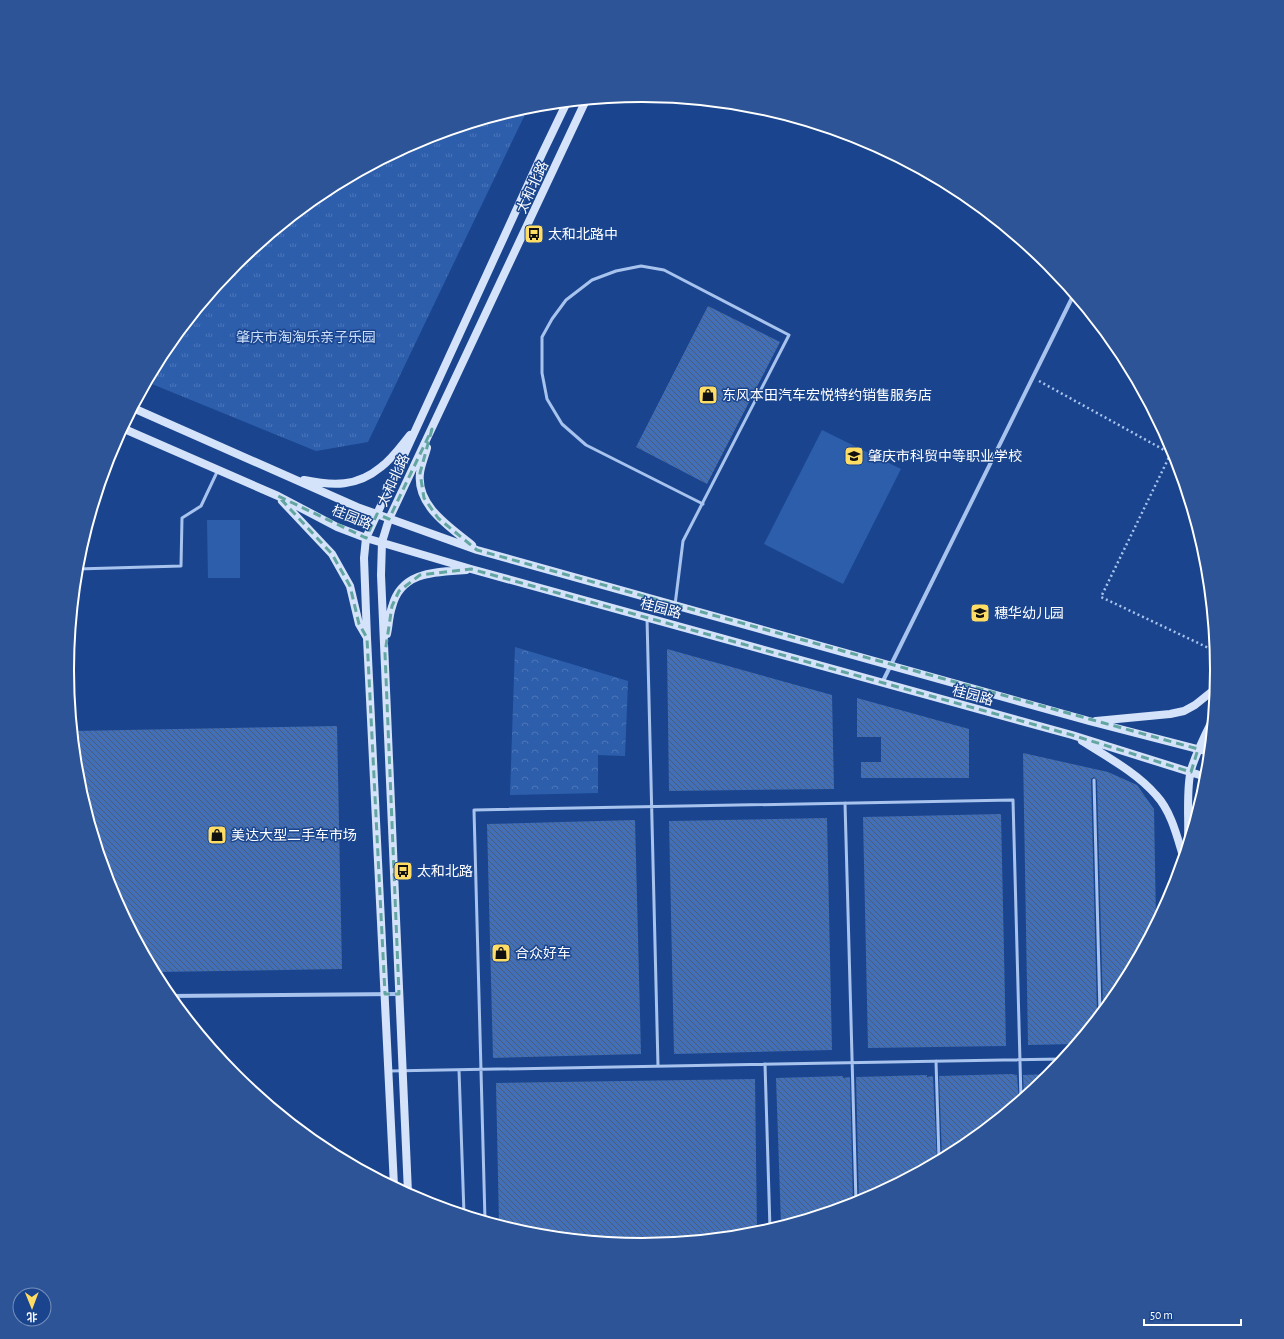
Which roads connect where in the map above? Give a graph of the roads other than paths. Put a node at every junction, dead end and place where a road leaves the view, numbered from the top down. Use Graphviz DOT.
graph roads {
  1 [pos="584,105"];
  2 [pos="565,107"];
  3 [pos="1072,298"];
  4 [pos="137,410"];
  5 [pos="432,429"];
  6 [pos="127,430"];
  7 [pos="415,430"];
  8 [pos="218,470"];
  9 [pos="289,476"];
  10 [pos="278,496"];
  11 [pos="703,504"];
  12 [pos="376,514"];
  13 [pos="389,519"];
  14 [pos="366,538"];
  15 [pos="382,542"];
  16 [pos="477,550"];
  17 [pos="83,569"];
  18 [pos="471,569"];
  19 [pos="675,605"];
  20 [pos="647,618"];
  21 [pos="367,638"];
  22 [pos="384,653"];
  23 [pos="891,665"];
  24 [pos="882,683"];
  25 [pos="1209,694"];
  26 [pos="1089,721"];
  27 [pos="1206,733"];
  28 [pos="1072,735"];
  29 [pos="1198,749"];
  30 [pos="1204,751"];
  31 [pos="1191,772"];
  32 [pos="1200,775"];
  33 [pos="1094,780"];
  34 [pos="845,803"];
  35 [pos="652,807"];
  36 [pos="1188,826"];
  37 [pos="1181,849"];
  38 [pos="385,994"];
  39 [pos="399,994"];
  40 [pos="178,996"];
  41 [pos="1100,1005"];
  42 [pos="1020,1059"];
  43 [pos="1055,1059"];
  44 [pos="936,1061"];
  45 [pos="853,1063"];
  46 [pos="765,1064"];
  47 [pos="658,1066"];
  48 [pos="459,1070"];
  49 [pos="481,1070"];
  50 [pos="403,1071"];
  51 [pos="389,1072"];
  52 [pos="1021,1093"];
  53 [pos="939,1153"];
  54 [pos="394,1180"];
  55 [pos="408,1186"];
  56 [pos="856,1195"];
  57 [pos="464,1208"];
  58 [pos="485,1215"];
  59 [pos="770,1223"];
  1 -- 5 [label="main road, 太和北路"];
  2 -- 7 [label="main road, 太和北路"];
  3 -- 23 [label="street"];
  4 -- 9 [label="main road"];
  5 -- 13 [label="main road, 太和北路"];
  5 -- 16 [label="main road"];
  6 -- 8 [label="main road, 桂园路"];
  7 -- 9 [label="main road"];
  7 -- 12 [label="main road, 太和北路"];
  8 -- 10 [label="main road, 桂园路"];
  8 -- 17 [label="lane"];
  9 -- 12 [label="main road"];
  10 -- 14 [label="main road, 桂园路"];
  10 -- 21 [label="main road"];
  11 -- 11 [label="lane"];
  11 -- 19 [label="lane"];
  12 -- 13 [label="main road"];
  12 -- 14 [label="main road, 太和北路"];
  13 -- 15 [label="main road, 太和北路"];
  13 -- 16 [label="main road"];
  14 -- 15 [label="main road, 桂园路"];
  14 -- 21 [label="main road, 太和北路"];
  15 -- 18 [label="main road, 桂园路"];
  15 -- 22 [label="main road, 太和北路"];
  16 -- 19 [label="main road"];
  18 -- 20 [label="main road, 桂园路"];
  18 -- 22 [label="main road"];
  19 -- 23 [label="main road"];
  20 -- 24 [label="main road, 桂园路"];
  20 -- 35 [label="lane"];
  21 -- 38 [label="main road, 太和北路"];
  22 -- 39 [label="main road, 太和北路"];
  23 -- 24 [label="street"];
  23 -- 26 [label="main road"];
  24 -- 28 [label="main road, 桂园路"];
  25 -- 26 [label="main road"];
  26 -- 29 [label="main road"];
  27 -- 29 [label="main road"];
  28 -- 31 [label="main road, 桂园路"];
  28 -- 37 [label="main road"];
  29 -- 30 [label="main road"];
  29 -- 31 [label="main road"];
  31 -- 32 [label="main road, 桂园路"];
  31 -- 36 [label="main road"];
  33 -- 41 [label="lane"];
  34 -- 35 [label="lane"];
  34 -- 42 [label="lane"];
  34 -- 45 [label="lane"];
  35 -- 47 [label="lane"];
  35 -- 49 [label="lane"];
  38 -- 39 [label="street"];
  38 -- 40 [label="street"];
  38 -- 51 [label="main road, 太和北路"];
  39 -- 50 [label="main road, 太和北路"];
  42 -- 43 [label="lane"];
  42 -- 44 [label="lane"];
  42 -- 52 [label="lane"];
  44 -- 45 [label="lane"];
  44 -- 53 [label="lane"];
  45 -- 46 [label="lane"];
  45 -- 56 [label="lane"];
  46 -- 47 [label="lane"];
  46 -- 59 [label="lane"];
  47 -- 49 [label="lane"];
  48 -- 49 [label="lane"];
  48 -- 50 [label="lane"];
  48 -- 57 [label="lane"];
  49 -- 58 [label="lane"];
  50 -- 51 [label="lane"];
  50 -- 55 [label="main road, 太和北路"];
  51 -- 54 [label="main road, 太和北路"];
}
